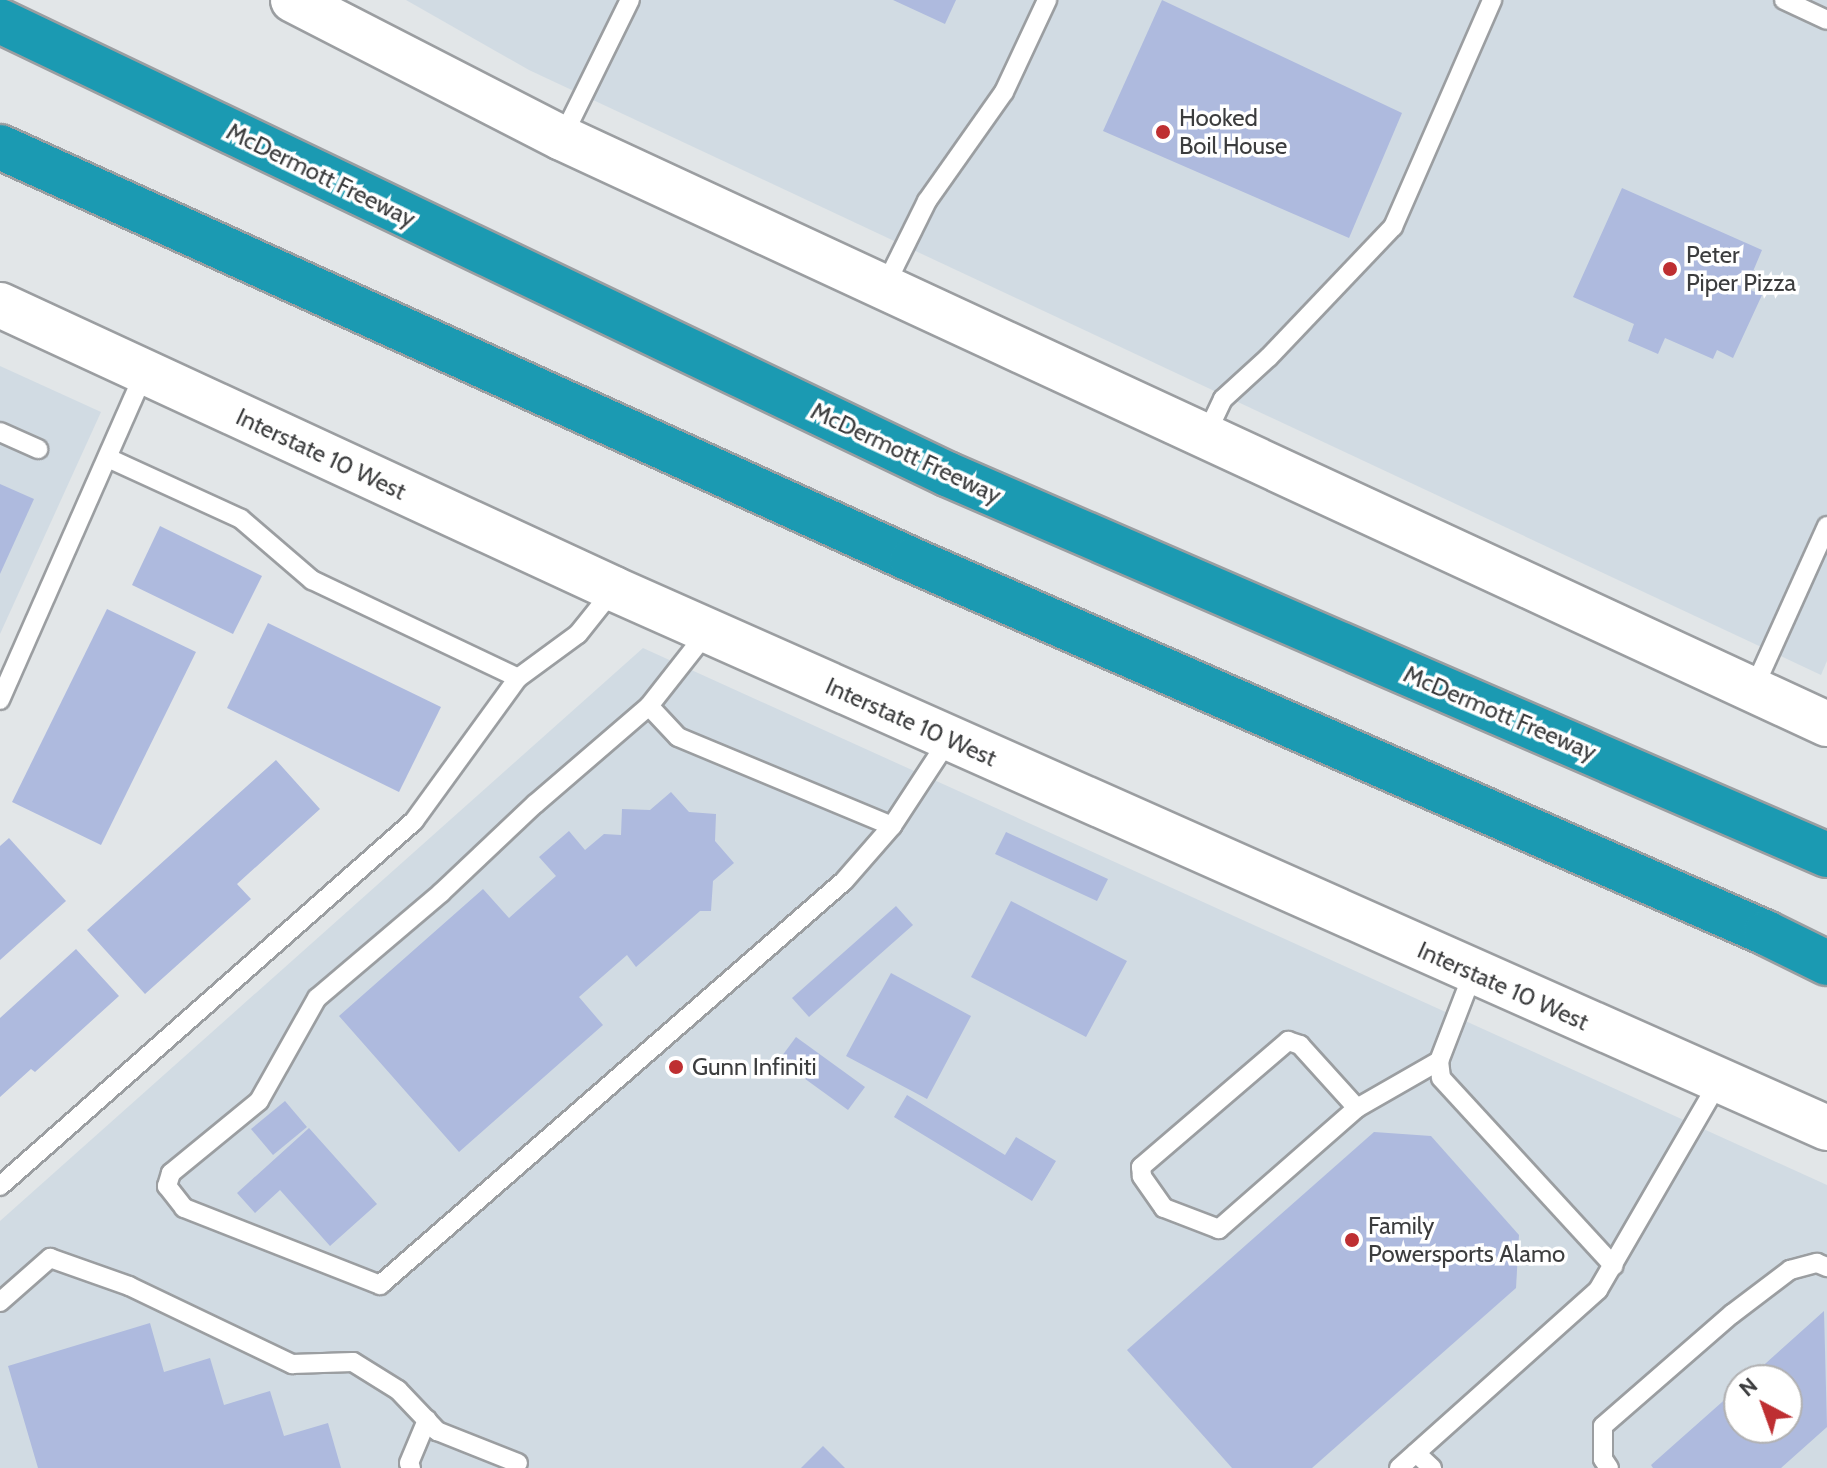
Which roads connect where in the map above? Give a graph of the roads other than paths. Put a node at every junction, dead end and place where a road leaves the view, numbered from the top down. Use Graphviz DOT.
graph roads {
  1 [pos="293,0"];
  2 [pos="630,0"];
  3 [pos="1047,0"];
  4 [pos="1492,0"];
  5 [pos="1784,0"];
  6 [pos="1827,20"];
  7 [pos="0,21"];
  8 [pos="562,138"];
  9 [pos="0,147"];
  10 [pos="884,288"];
  11 [pos="0,305"];
  12 [pos="145,372"];
  13 [pos="0,432"];
  14 [pos="1205,437"];
  15 [pos="38,449"];
  16 [pos="108,458"];
  17 [pos="1827,526"];
  18 [pos="614,589"];
  19 [pos="708,631"];
  20 [pos="518,678"];
  21 [pos="1753,690"];
  22 [pos="0,700"];
  23 [pos="649,706"];
  24 [pos="1827,724"];
  25 [pos="949,739"];
  26 [pos="892,826"];
  27 [pos="1827,855"];
  28 [pos="1827,963"];
  29 [pos="1473,973"];
  30 [pos="1439,1061"];
  31 [pos="1719,1081"];
  32 [pos="1357,1108"];
  33 [pos="1827,1128"];
  34 [pos="0,1186"];
  35 [pos="1614,1266"];
  36 [pos="1827,1267"];
  37 [pos="0,1302"];
  38 [pos="427,1420"];
  39 [pos="1416,1453"];
  40 [pos="518,1463"];
  41 [pos="411,1468"];
  42 [pos="1399,1468"];
  43 [pos="1432,1468"];
  44 [pos="1609,1468"];
  1 -- 8 [label="main road"];
  2 -- 8 [label="lane"];
  3 -- 10 [label="lane"];
  4 -- 14 [label="lane"];
  5 -- 6 [label="lane"];
  7 -- 27 [label="highway, McDermott Freeway"];
  8 -- 10 [label="main road"];
  9 -- 28 [label="highway"];
  10 -- 14 [label="main road"];
  11 -- 12 [label="main road, Interstate 10 West"];
  12 -- 16 [label="lane"];
  12 -- 18 [label="main road, Interstate 10 West"];
  13 -- 15 [label="lane"];
  14 -- 21 [label="main road"];
  16 -- 20 [label="lane"];
  16 -- 22 [label="lane"];
  17 -- 21 [label="lane"];
  18 -- 19 [label="main road, Interstate 10 West"];
  18 -- 20 [label="lane"];
  19 -- 23 [label="lane"];
  19 -- 25 [label="main road, Interstate 10 West"];
  20 -- 34 [label="lane"];
  21 -- 24 [label="main road"];
  23 -- 26 [label="lane"];
  23 -- 26 [label="lane"];
  25 -- 26 [label="lane"];
  25 -- 29 [label="main road, Interstate 10 West"];
  29 -- 30 [label="lane"];
  29 -- 31 [label="main road, Interstate 10 West"];
  30 -- 32 [label="lane"];
  30 -- 35 [label="lane"];
  31 -- 33 [label="main road, Interstate 10 West"];
  31 -- 35 [label="lane"];
  32 -- 32 [label="lane"];
  35 -- 39 [label="lane"];
  36 -- 44 [label="lane"];
  37 -- 38 [label="lane"];
  38 -- 40 [label="lane"];
  38 -- 41 [label="lane"];
  39 -- 42 [label="lane"];
  39 -- 43 [label="lane"];
}
